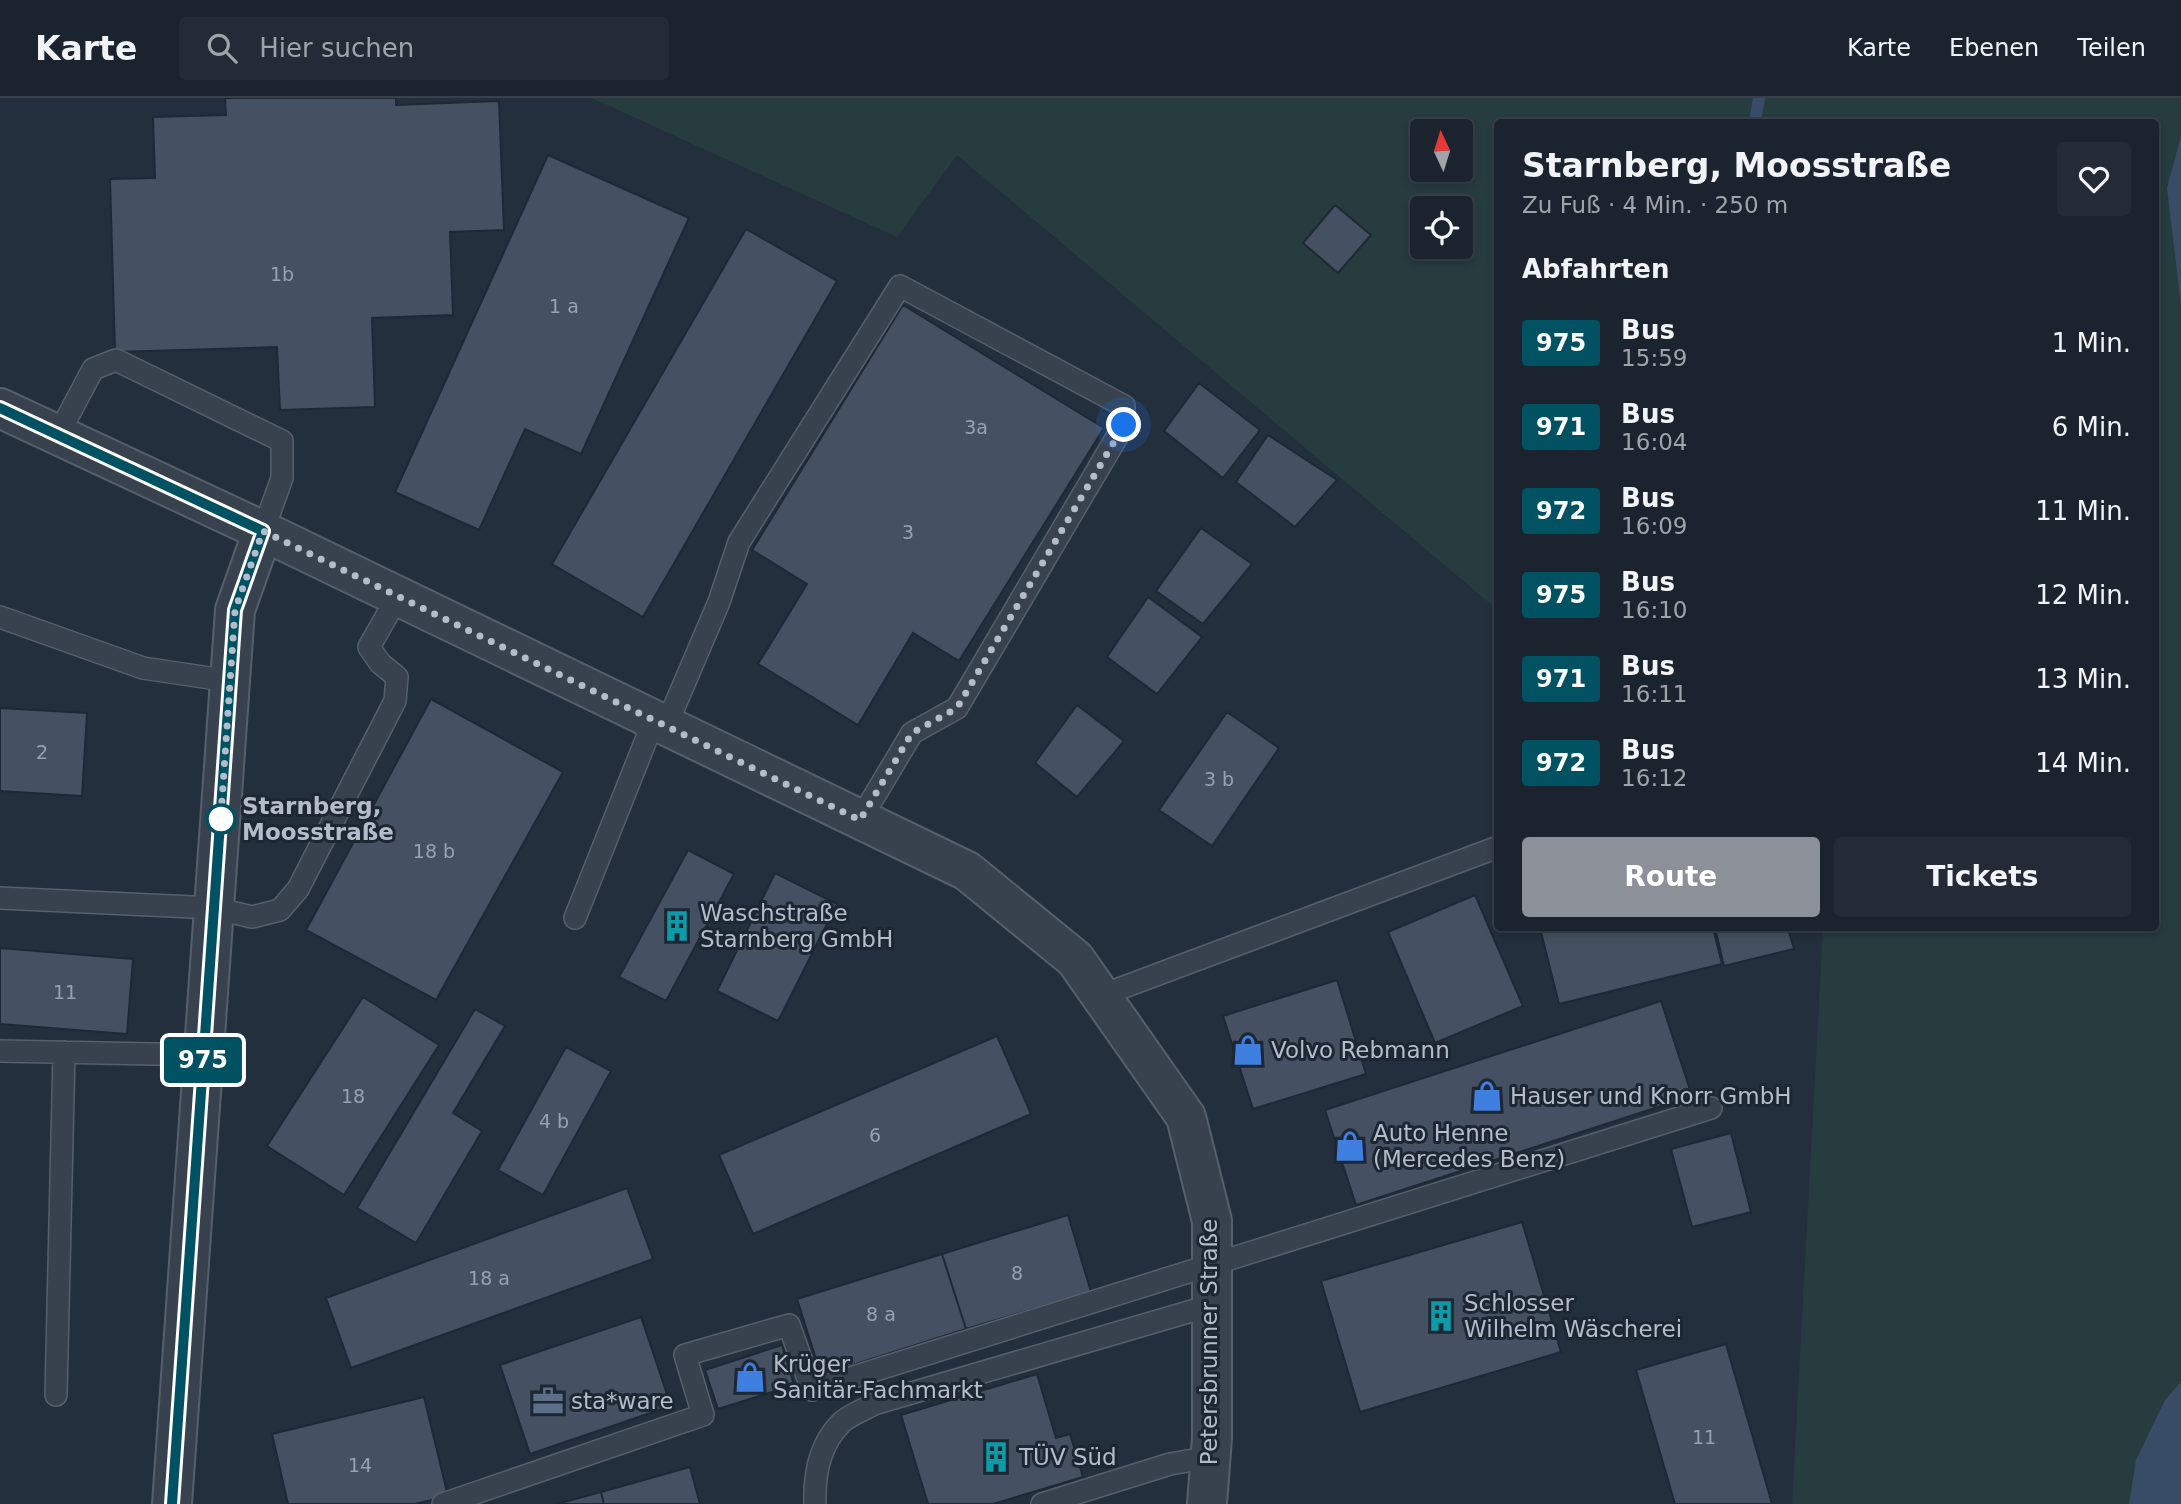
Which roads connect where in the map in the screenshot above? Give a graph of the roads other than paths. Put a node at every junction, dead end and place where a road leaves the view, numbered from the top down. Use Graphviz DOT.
graph roads {
  1 [pos="0,408"];
  2 [pos="58,435"];
  3 [pos="263,531"];
  4 [pos="398,596"];
  5 [pos="0,617"];
  6 [pos="230,681"];
  7 [pos="660,723"];
  8 [pos="860,820"];
  9 [pos="1494,848"];
  10 [pos="0,898"];
  11 [pos="214,908"];
  12 [pos="575,918"];
  13 [pos="1100,996"];
  14 [pos="0,1051"];
  15 [pos="64,1052"];
  16 [pos="204,1055"];
  17 [pos="1711,1108"];
  18 [pos="1212,1263"];
  19 [pos="1212,1305"];
  20 [pos="56,1395"];
  21 [pos="1211,1457"];
  22 [pos="172,1504"];
  23 [pos="443,1504"];
  24 [pos="815,1504"];
  25 [pos="1042,1504"];
  26 [pos="1207,1504"];
  1 -- 2 [label="street, Petersbrunner Straße"];
  2 -- 3 [label="street, Petersbrunner Straße"];
  2 -- 3 [label="lane"];
  3 -- 4 [label="street, Petersbrunner Straße"];
  3 -- 6 [label="street"];
  4 -- 7 [label="street, Petersbrunner Straße"];
  4 -- 11 [label="lane"];
  5 -- 6 [label="lane"];
  6 -- 11 [label="street"];
  7 -- 8 [label="street, Petersbrunner Straße"];
  7 -- 8 [label="lane"];
  7 -- 12 [label="lane"];
  8 -- 13 [label="street, Petersbrunner Straße"];
  9 -- 13 [label="lane"];
  10 -- 11 [label="lane"];
  11 -- 16 [label="street"];
  13 -- 18 [label="street, Petersbrunner Straße"];
  14 -- 15 [label="lane"];
  15 -- 16 [label="lane"];
  15 -- 20 [label="lane"];
  16 -- 22 [label="street"];
  17 -- 18 [label="lane"];
  18 -- 19 [label="street, Petersbrunner Straße"];
  18 -- 23 [label="lane"];
  19 -- 21 [label="street, Petersbrunner Straße"];
  19 -- 24 [label="lane"];
  21 -- 25 [label="lane"];
  21 -- 26 [label="street, Petersbrunner Straße"];
}
